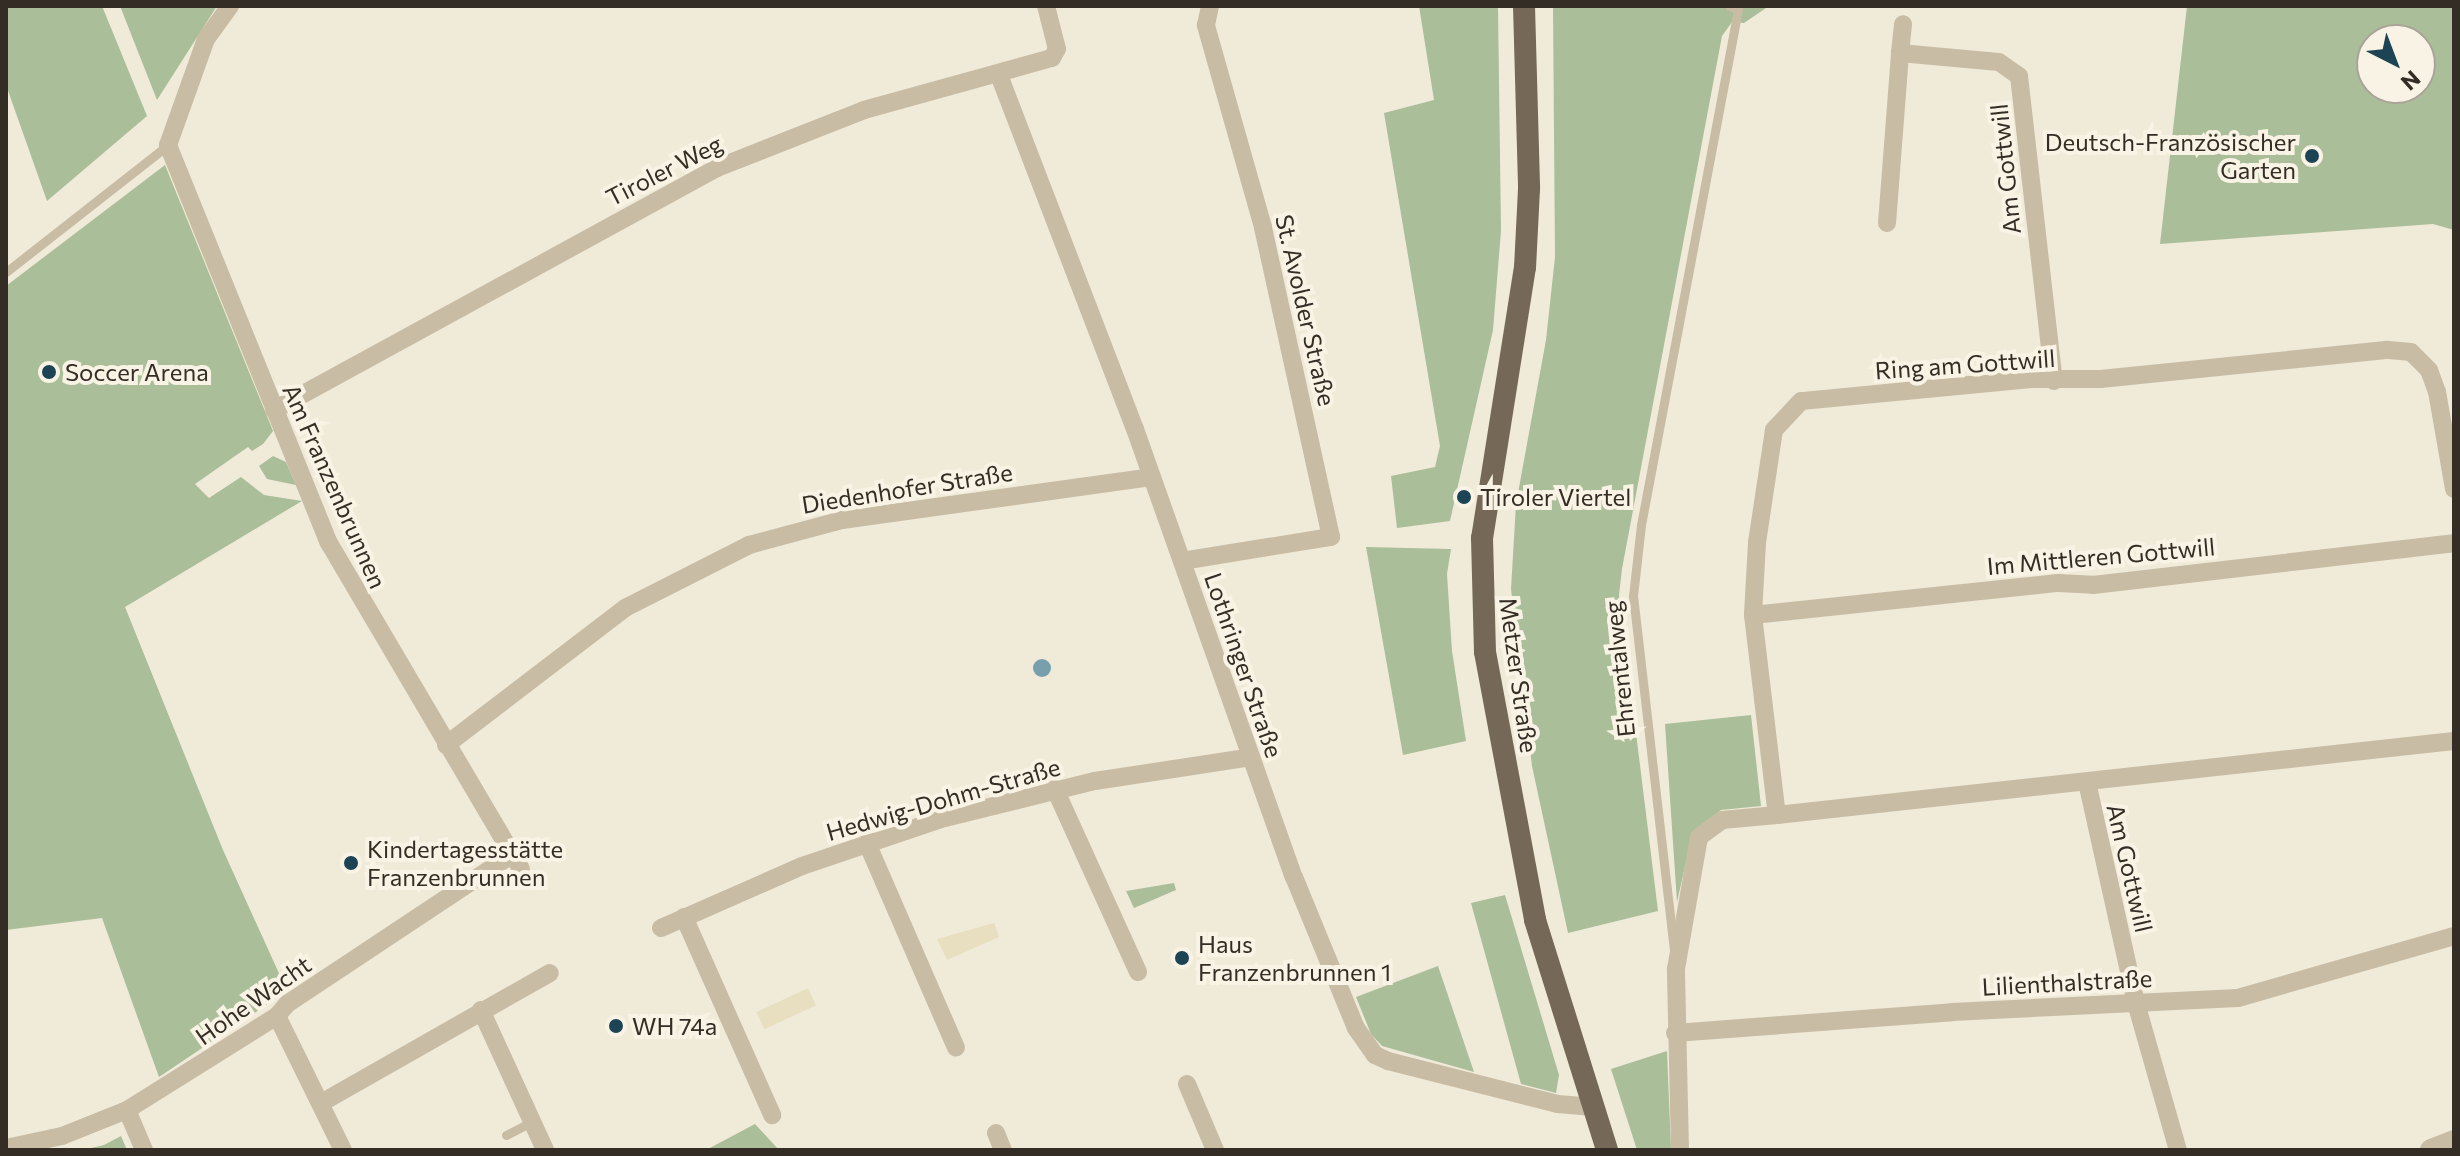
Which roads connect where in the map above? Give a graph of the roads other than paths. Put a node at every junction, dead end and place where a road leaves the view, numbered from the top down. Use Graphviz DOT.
graph roads {
  1 [pos="230,6"];
  2 [pos="1046,6"];
  3 [pos="1524,6"];
  4 [pos="1729,6"];
  5 [pos="1205,8"];
  6 [pos="1903,24"];
  7 [pos="1900,53"];
  8 [pos="999,75"];
  9 [pos="168,145"];
  10 [pos="1887,223"];
  11 [pos="6,272"];
  12 [pos="2054,381"];
  13 [pos="274,410"];
  14 [pos="1151,477"];
  15 [pos="2454,489"];
  16 [pos="2454,543"];
  17 [pos="1182,561"];
  18 [pos="1753,615"];
  19 [pos="2454,741"];
  20 [pos="446,745"];
  21 [pos="1251,757"];
  22 [pos="2087,782"];
  23 [pos="1055,789"];
  24 [pos="1777,815"];
  25 [pos="867,843"];
  26 [pos="515,862"];
  27 [pos="684,917"];
  28 [pos="661,928"];
  29 [pos="2454,936"];
  30 [pos="1676,969"];
  31 [pos="1138,972"];
  32 [pos="550,973"];
  33 [pos="2136,1003"];
  34 [pos="481,1010"];
  35 [pos="277,1016"];
  36 [pos="1675,1033"];
  37 [pos="956,1048"];
  38 [pos="1187,1084"];
  39 [pos="321,1103"];
  40 [pos="1593,1107"];
  41 [pos="127,1110"];
  42 [pos="772,1115"];
  43 [pos="532,1122"];
  44 [pos="506,1135"];
  45 [pos="2454,1141"];
  46 [pos="6,1148"];
  47 [pos="144,1150"];
  48 [pos="343,1150"];
  49 [pos="545,1150"];
  50 [pos="1215,1150"];
  51 [pos="1607,1150"];
  52 [pos="1680,1150"];
  53 [pos="2178,1150"];
  54 [pos="2431,1150"];
  1 -- 9 [label="street"];
  2 -- 8 [label="street, Tiroler Weg"];
  3 -- 40 [label="main road, Metzer Straße"];
  4 -- 30 [label="lane, Ehrentalweg"];
  5 -- 17 [label="street, St. Avolder Straße"];
  6 -- 7 [label="street"];
  7 -- 10 [label="street"];
  7 -- 12 [label="street, Am Gottwill"];
  8 -- 13 [label="street, Tiroler Weg"];
  8 -- 14 [label="street, Lothringer Straße"];
  9 -- 11 [label="lane"];
  9 -- 13 [label="street, Am Franzenbrunnen"];
  12 -- 15 [label="street, Ring am Gottwill"];
  12 -- 18 [label="street, Ring am Gottwill"];
  13 -- 20 [label="street, Am Franzenbrunnen"];
  14 -- 17 [label="street, Lothringer Straße"];
  14 -- 20 [label="street, Diedenhofer Straße"];
  16 -- 18 [label="street, Im Mittleren Gottwill"];
  17 -- 21 [label="street, Lothringer Straße"];
  18 -- 24 [label="street, Ring am Gottwill"];
  19 -- 22 [label="street"];
  20 -- 26 [label="street, Am Franzenbrunnen"];
  21 -- 23 [label="street, Hedwig-Dohm-Straße"];
  21 -- 40 [label="street, Lothringer Straße"];
  22 -- 24 [label="street"];
  22 -- 33 [label="street, Am Gottwill"];
  23 -- 25 [label="street, Hedwig-Dohm-Straße"];
  23 -- 31 [label="street"];
  24 -- 30 [label="street"];
  25 -- 27 [label="street, Hedwig-Dohm-Straße"];
  25 -- 37 [label="street"];
  26 -- 35 [label="street, Hohe Wacht"];
  27 -- 28 [label="street, Hedwig-Dohm-Straße"];
  27 -- 42 [label="street"];
  29 -- 33 [label="street, Lilienthalstraße"];
  30 -- 36 [label="street, Ehrentalweg"];
  32 -- 34 [label="street"];
  33 -- 36 [label="street, Lilienthalstraße"];
  33 -- 53 [label="street, Am Gottwill"];
  34 -- 39 [label="street"];
  34 -- 43 [label="street"];
  35 -- 39 [label="street"];
  35 -- 41 [label="street, Hohe Wacht"];
  36 -- 52 [label="street, Ehrentalweg"];
  38 -- 50 [label="street"];
  39 -- 48 [label="street"];
  40 -- 51 [label="main road, Metzer Straße"];
  41 -- 46 [label="street, Hohe Wacht"];
  41 -- 47 [label="street"];
  43 -- 44 [label="lane"];
  43 -- 49 [label="street"];
  45 -- 54 [label="street"];
}
